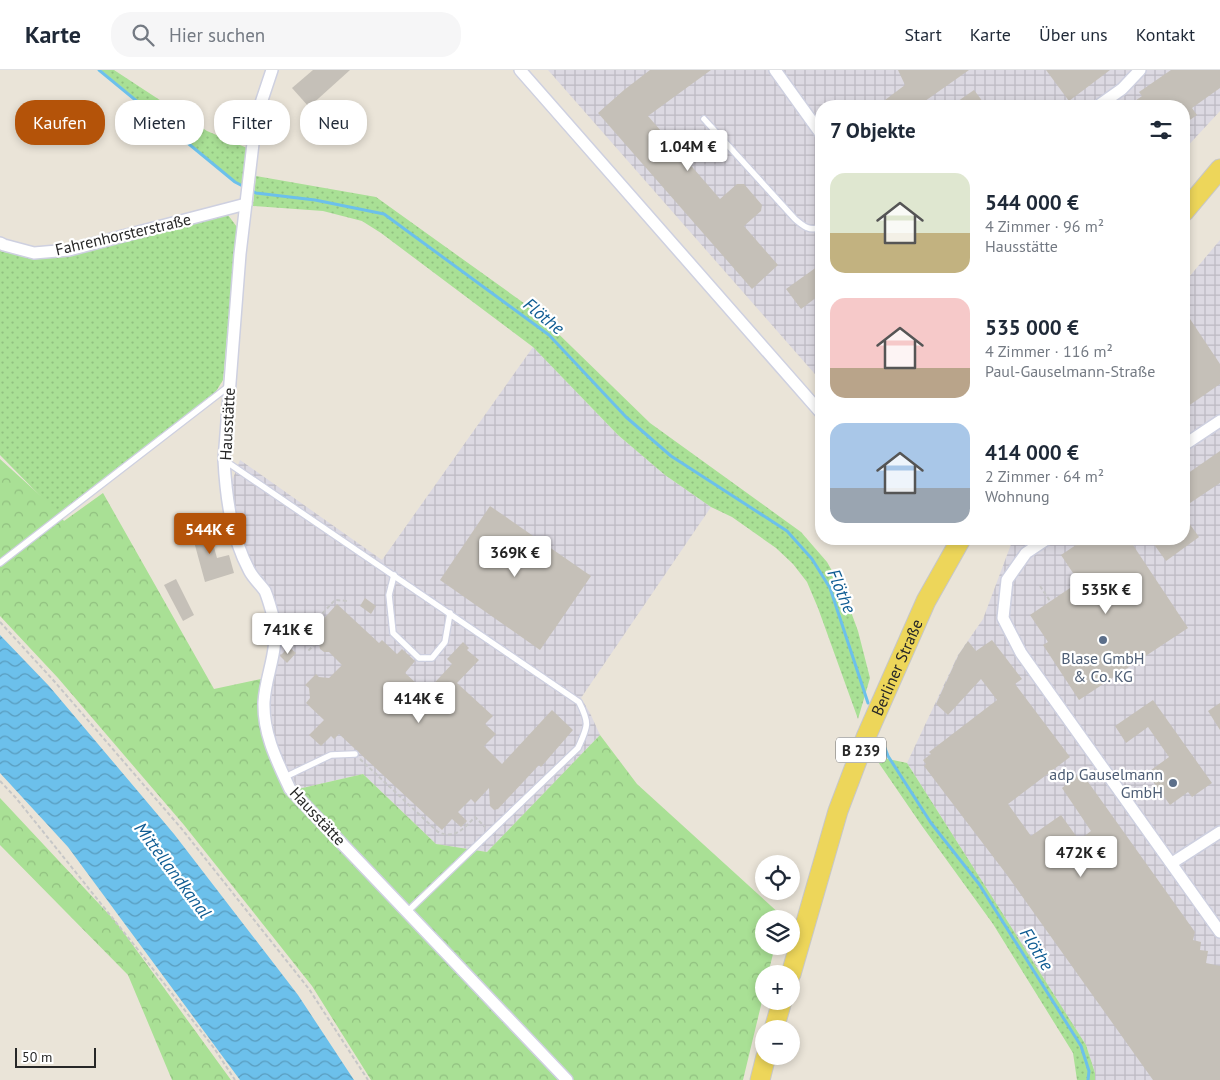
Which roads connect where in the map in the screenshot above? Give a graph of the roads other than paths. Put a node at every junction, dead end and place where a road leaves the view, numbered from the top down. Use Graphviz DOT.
graph roads {
  1 [pos="272,70"];
  2 [pos="520,70"];
  3 [pos="775,70"];
  4 [pos="1140,70"];
  5 [pos="1106,100"];
  6 [pos="704,119"];
  7 [pos="815,126"];
  8 [pos="1220,169"];
  9 [pos="246,204"];
  10 [pos="1190,205"];
  11 [pos="815,229"];
  12 [pos="0,243"];
  13 [pos="229,386"];
  14 [pos="815,406"];
  15 [pos="1220,420"];
  16 [pos="1190,441"];
  17 [pos="224,460"];
  18 [pos="958,545"];
  19 [pos="1038,545"];
  20 [pos="0,563"];
  21 [pos="394,575"];
  22 [pos="450,613"];
  23 [pos="355,754"];
  24 [pos="285,777"];
  25 [pos="1220,832"];
  26 [pos="1172,863"];
  27 [pos="408,911"];
  28 [pos="1220,932"];
  29 [pos="793,965"];
  30 [pos="764,1065"];
  31 [pos="567,1080"];
  32 [pos="760,1080"];
  1 -- 9 [label="street, Hausstätte"];
  2 -- 14 [label="street"];
  3 -- 7 [label="street"];
  4 -- 5 [label="street"];
  6 -- 11 [label="lane"];
  8 -- 10 [label="main road"];
  9 -- 12 [label="street, Fahrenhorsterstraße"];
  9 -- 13 [label="street, Hausstätte"];
  13 -- 17 [label="street, Hausstätte"];
  13 -- 20 [label="lane"];
  15 -- 16 [label="street"];
  17 -- 21 [label="lane"];
  17 -- 24 [label="street, Hausstätte"];
  18 -- 29 [label="main road, Berliner Straße / B 239"];
  19 -- 26 [label="street"];
  21 -- 22 [label="lane"];
  21 -- 22 [label="lane"];
  22 -- 27 [label="lane"];
  23 -- 24 [label="lane"];
  24 -- 27 [label="street, Hausstätte"];
  25 -- 26 [label="street"];
  26 -- 28 [label="street"];
  27 -- 31 [label="street, Hausstätte"];
  30 -- 32 [label="main road"];
}
